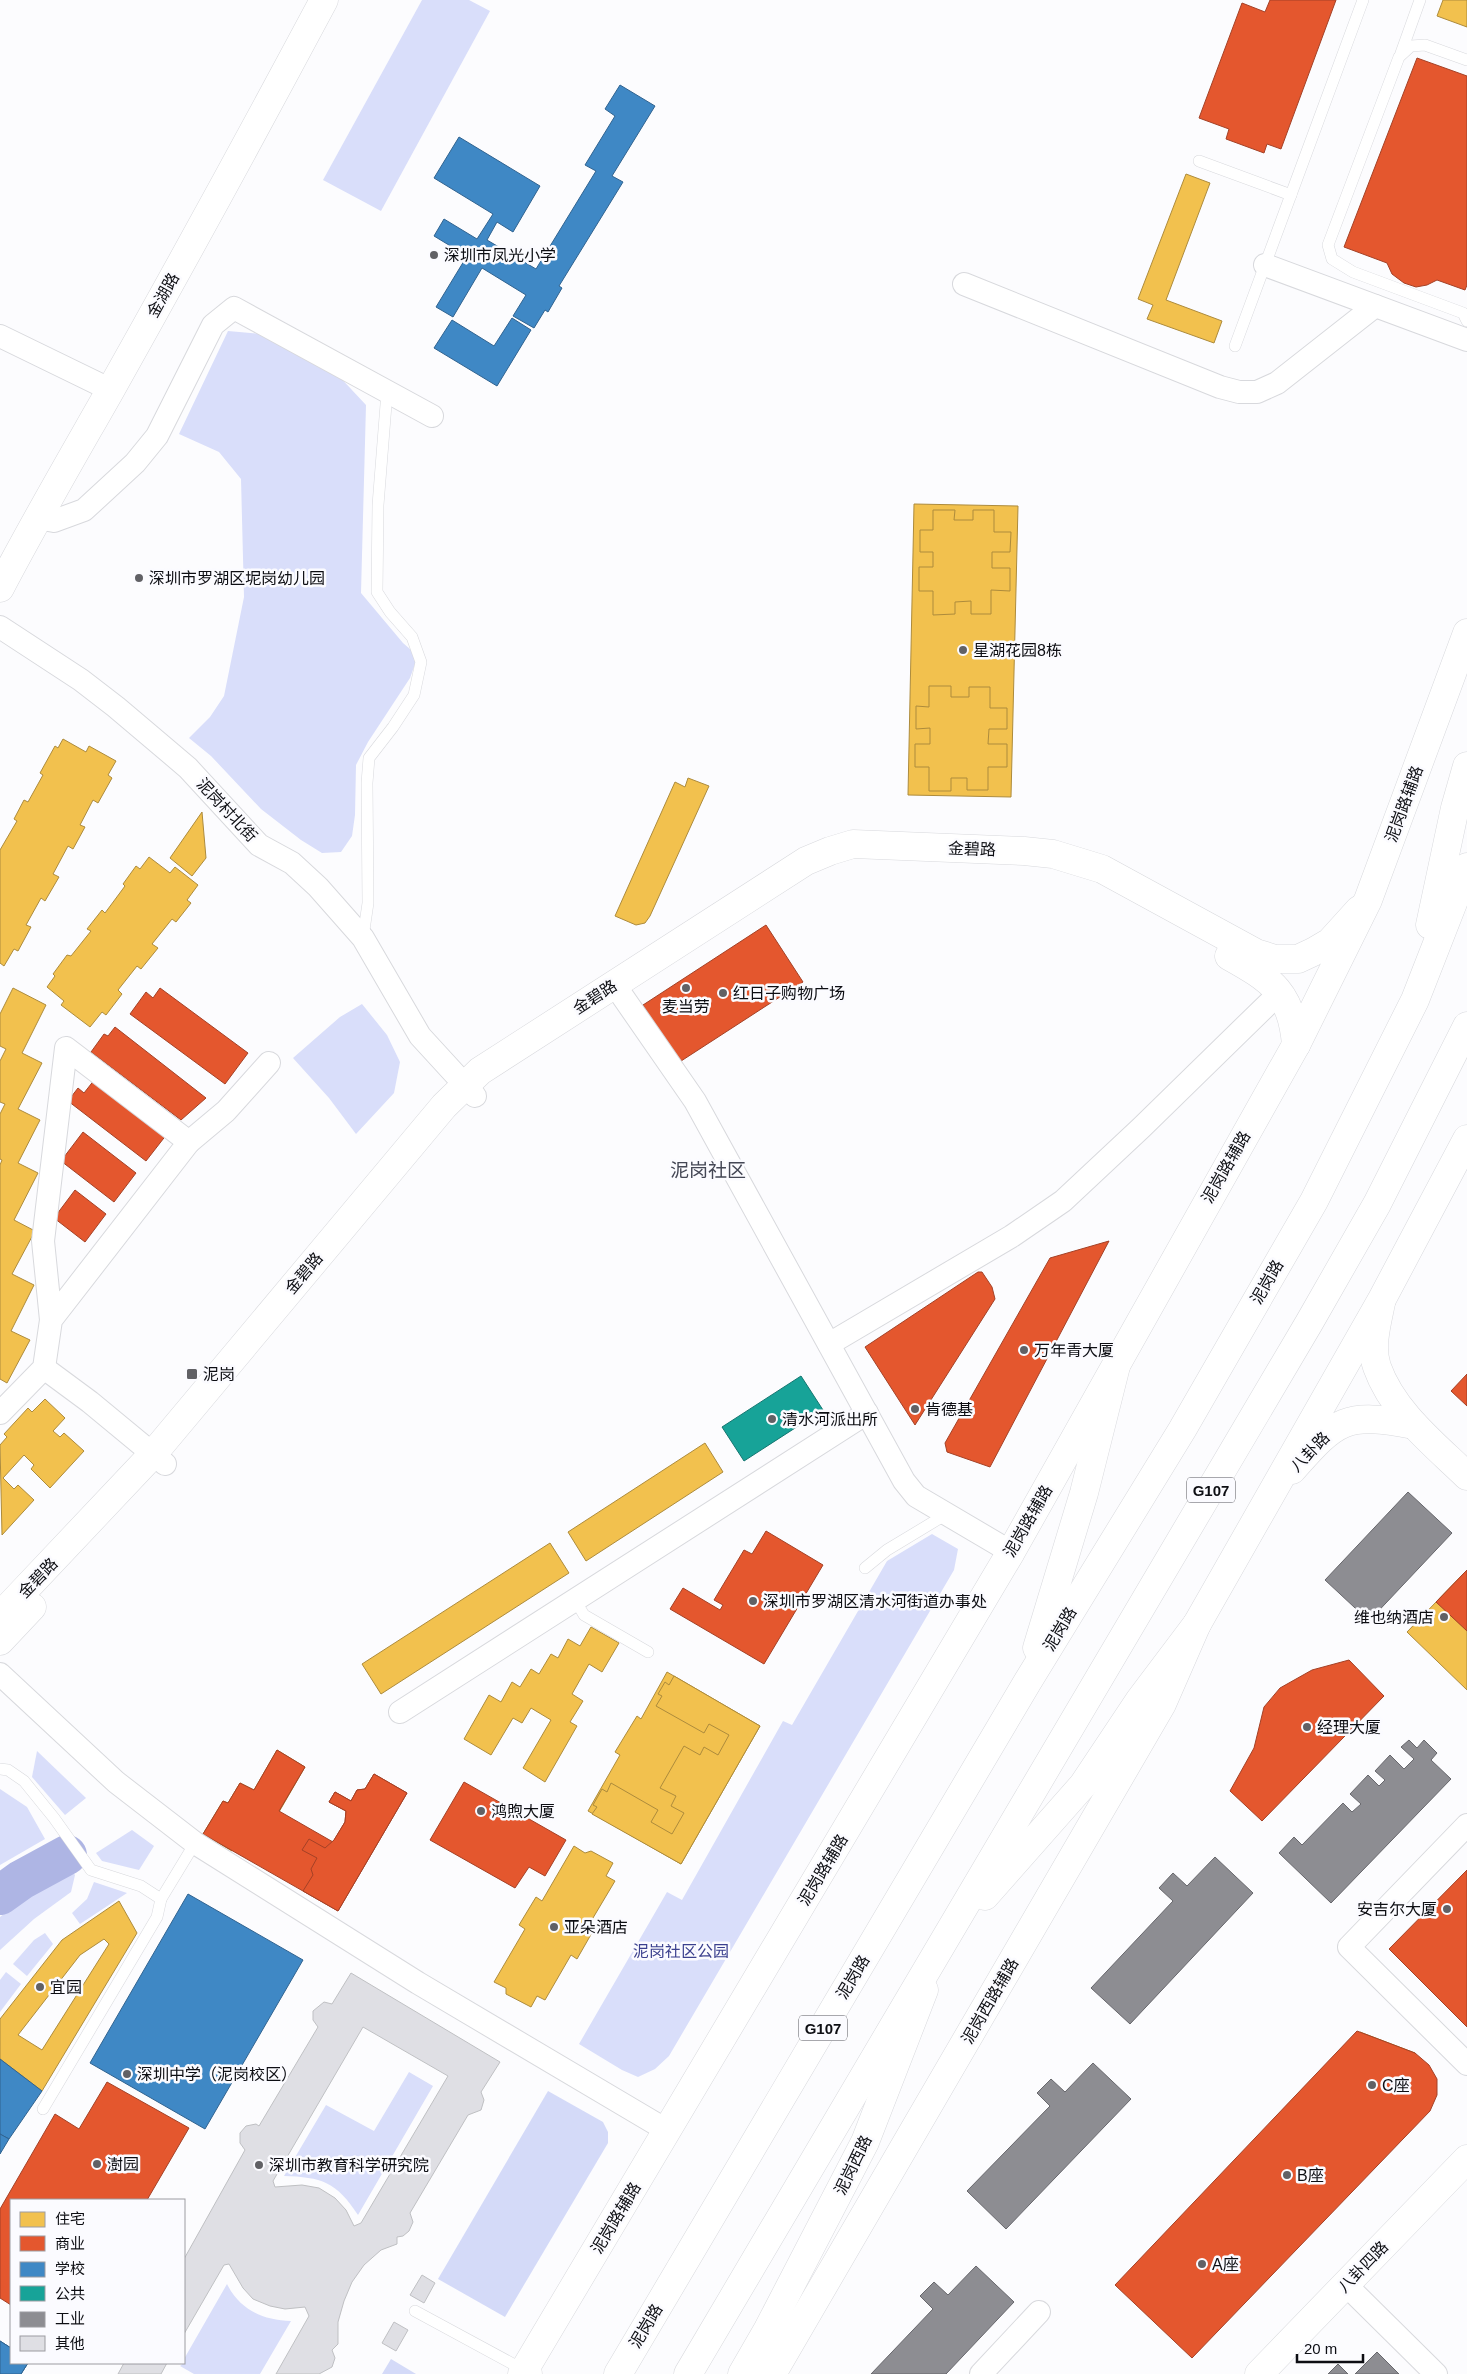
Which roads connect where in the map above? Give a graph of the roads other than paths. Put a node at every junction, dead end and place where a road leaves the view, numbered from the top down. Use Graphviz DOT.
graph roads {
  1 [pos="324,0"];
  2 [pos="1362,0"];
  3 [pos="1420,0"];
  4 [pos="1399,57"];
  5 [pos="1467,60"];
  6 [pos="1199,161"];
  7 [pos="1291,195"];
  8 [pos="1265,265"];
  9 [pos="964,284"];
  10 [pos="1375,306"];
  11 [pos="1467,321"];
  12 [pos="0,336"];
  13 [pos="1467,340"];
  14 [pos="1235,346"];
  15 [pos="111,390"];
  16 [pos="387,392"];
  17 [pos="432,416"];
  18 [pos="37,518"];
  19 [pos="0,588"];
  20 [pos="0,628"];
  21 [pos="1467,633"];
  22 [pos="1467,766"];
  23 [pos="1467,867"];
  24 [pos="1368,900"];
  25 [pos="363,938"];
  26 [pos="618,990"];
  27 [pos="1415,1000"];
  28 [pos="1270,1003"];
  29 [pos="1467,1026"];
  30 [pos="1467,1039"];
  31 [pos="1296,1045"];
  32 [pos="1450,1062"];
  33 [pos="269,1063"];
  34 [pos="470,1091"];
  35 [pos="1467,1139"];
  36 [pos="188,1142"];
  37 [pos="1382,1302"];
  38 [pos="51,1320"];
  39 [pos="829,1344"];
  40 [pos="1116,1366"];
  41 [pos="44,1368"];
  42 [pos="0,1413"];
  43 [pos="867,1413"];
  44 [pos="1414,1424"];
  45 [pos="159,1459"];
  46 [pos="1467,1476"];
  47 [pos="1272,1494"];
  48 [pos="945,1515"];
  49 [pos="1011,1552"];
  50 [pos="865,1568"];
  51 [pos="575,1600"];
  52 [pos="0,1616"];
  53 [pos="1197,1624"];
  54 [pos="0,1641"];
  55 [pos="648,1652"];
  56 [pos="0,1674"];
  57 [pos="1028,1681"];
  58 [pos="400,1712"];
  59 [pos="0,1769"];
  60 [pos="1467,1825"];
  61 [pos="194,1843"];
  62 [pos="161,1900"];
  63 [pos="941,1946"];
  64 [pos="1467,2064"];
  65 [pos="43,2109"];
  66 [pos="668,2131"];
  67 [pos="1467,2159"];
  68 [pos="1346,2284"];
  69 [pos="414,2311"];
  70 [pos="1039,2312"];
  71 [pos="525,2373"];
  72 [pos="618,2374"];
  73 [pos="688,2374"];
  74 [pos="742,2374"];
  75 [pos="772,2374"];
  76 [pos="981,2374"];
  77 [pos="1259,2374"];
  78 [pos="1436,2374"];
  1 -- 15 [label="main road, 金湖路"];
  2 -- 7 [label="lane"];
  3 -- 4 [label="lane"];
  4 -- 5 [label="lane"];
  4 -- 11 [label="lane"];
  6 -- 7 [label="lane"];
  7 -- 8 [label="lane"];
  8 -- 10 [label="street"];
  8 -- 14 [label="lane"];
  9 -- 10 [label="street"];
  10 -- 13 [label="street"];
  12 -- 15 [label="street"];
  15 -- 18 [label="main road, 金湖路"];
  16 -- 17 [label="street"];
  16 -- 18 [label="street"];
  16 -- 25 [label="lane"];
  18 -- 19 [label="main road, 金湖路"];
  20 -- 25 [label="street, 泥岗村北街"];
  21 -- 24 [label="main road, 泥岗路辅路"];
  22 -- 27 [label="main road"];
  23 -- 27 [label="main road, 泥岗路 / G107"];
  24 -- 26 [label="main road, 金碧路"];
  24 -- 31 [label="main road, 泥岗路辅路"];
  25 -- 34 [label="street, 泥岗村北街"];
  26 -- 31 [label="main road, 金碧路"];
  26 -- 34 [label="main road, 金碧路"];
  26 -- 39 [label="street"];
  27 -- 57 [label="main road, 泥岗路 / G107"];
  28 -- 39 [label="street"];
  29 -- 32 [label="main road, G107"];
  30 -- 32 [label="main road"];
  31 -- 40 [label="main road, 泥岗路辅路"];
  32 -- 63 [label="main road, G107"];
  33 -- 36 [label="street"];
  34 -- 45 [label="main road, 金碧路"];
  35 -- 37 [label="main road"];
  36 -- 38 [label="street"];
  36 -- 38 [label="street"];
  37 -- 44 [label="main road"];
  37 -- 47 [label="main road"];
  38 -- 41 [label="street"];
  39 -- 43 [label="street"];
  40 -- 49 [label="main road, 泥岗路辅路"];
  40 -- 57 [label="main road"];
  41 -- 42 [label="street"];
  41 -- 45 [label="street"];
  43 -- 48 [label="street"];
  43 -- 51 [label="street"];
  44 -- 46 [label="main road"];
  44 -- 47 [label="main road, 八卦路"];
  45 -- 52 [label="main road, 金碧路"];
  45 -- 54 [label="main road, 金碧路"];
  47 -- 53 [label="main road"];
  48 -- 49 [label="street"];
  48 -- 50 [label="lane"];
  49 -- 66 [label="main road, 泥岗路辅路"];
  51 -- 55 [label="lane"];
  51 -- 58 [label="street"];
  53 -- 63 [label="main road"];
  53 -- 75 [label="main road, 泥岗西路辅路"];
  56 -- 61 [label="street"];
  57 -- 72 [label="main road, 泥岗路 / G107"];
  59 -- 62 [label="lane"];
  60 -- 64 [label="street"];
  61 -- 62 [label="lane"];
  61 -- 66 [label="street"];
  62 -- 65 [label="lane"];
  63 -- 73 [label="main road, G107"];
  63 -- 74 [label="main road, 泥岗西路"];
  66 -- 71 [label="main road, 泥岗路辅路"];
  67 -- 68 [label="main road, 八卦四路"];
  68 -- 77 [label="main road, 八卦四路"];
  68 -- 78 [label="street"];
  69 -- 71 [label="lane"];
  70 -- 76 [label="street"];
}
